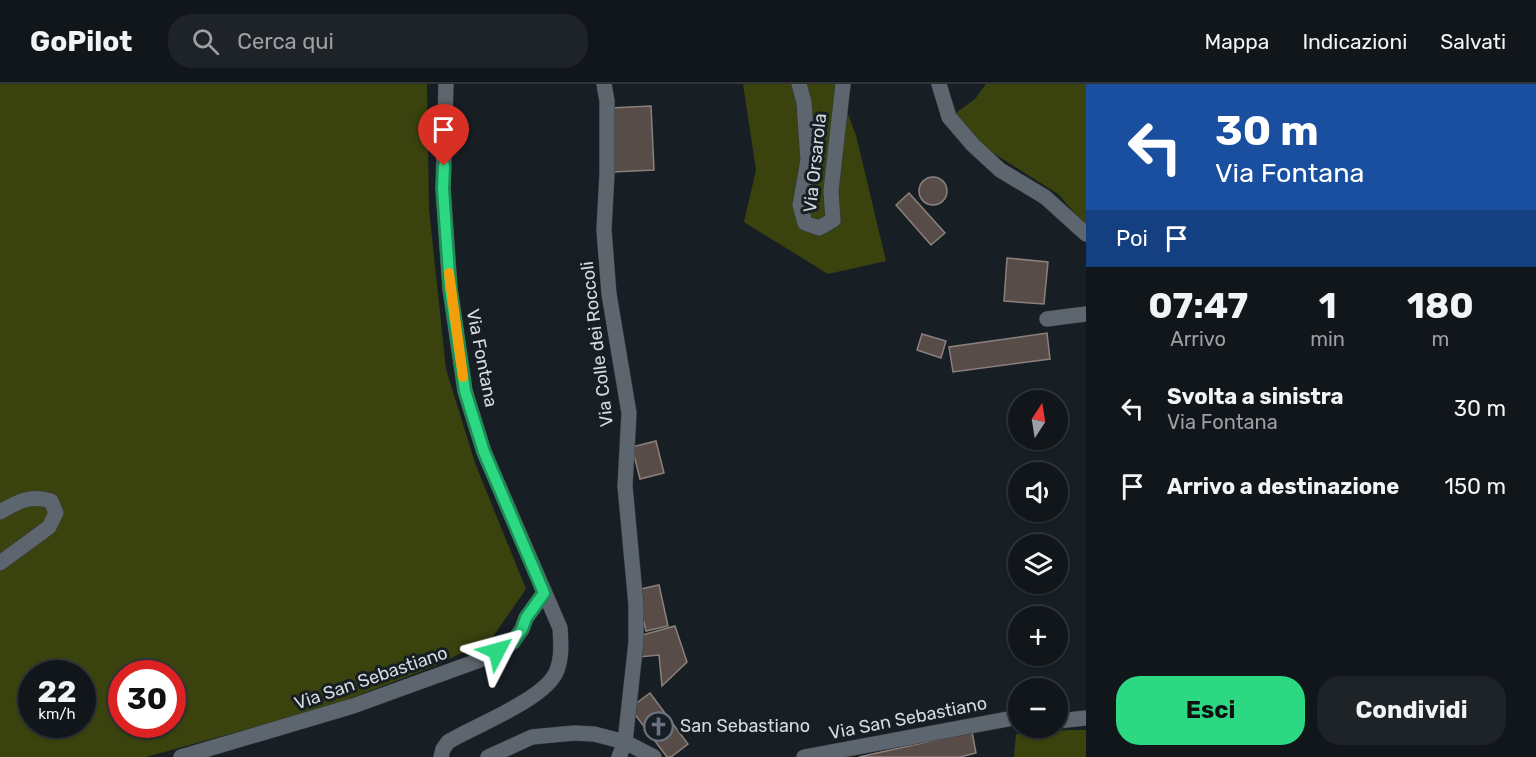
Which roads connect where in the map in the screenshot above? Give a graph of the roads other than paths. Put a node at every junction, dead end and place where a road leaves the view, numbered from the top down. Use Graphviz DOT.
graph roads {
  1 [pos="446,84"];
  2 [pos="604,84"];
  3 [pos="799,84"];
  4 [pos="843,84"];
  5 [pos="939,84"];
  6 [pos="1086,234"];
  7 [pos="1086,314"];
  8 [pos="1047,319"];
  9 [pos="0,512"];
  10 [pos="0,563"];
  11 [pos="544,593"];
  12 [pos="1086,718"];
  13 [pos="1008,719"];
  14 [pos="1068,720"];
  15 [pos="625,742"];
  16 [pos="182,757"];
  17 [pos="441,757"];
  18 [pos="488,757"];
  19 [pos="619,757"];
  20 [pos="654,757"];
  21 [pos="804,757"];
  1 -- 11 [label="street, Via Fontana"];
  2 -- 15 [label="street, Via Colle dei Roccoli"];
  3 -- 4 [label="street, Via Orsarola"];
  5 -- 6 [label="street"];
  7 -- 8 [label="street"];
  9 -- 10 [label="street"];
  11 -- 16 [label="street, Via San Sebastiano"];
  11 -- 17 [label="street, Via Fontana"];
  12 -- 14 [label="street"];
  13 -- 21 [label="street, Via San Sebastiano"];
  15 -- 18 [label="street"];
  15 -- 19 [label="street, Via Colle dei Roccoli"];
  15 -- 20 [label="street"];
}
